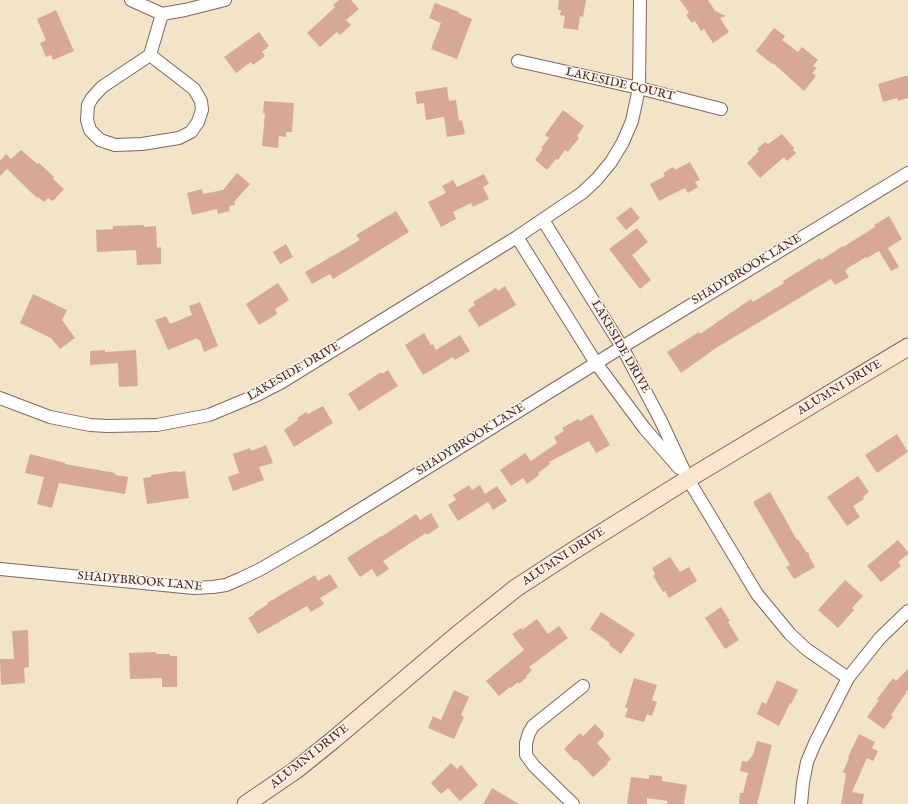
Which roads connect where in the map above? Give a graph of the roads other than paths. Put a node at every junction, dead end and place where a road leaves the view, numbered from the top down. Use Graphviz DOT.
graph roads {
  1 [pos="131,0"];
  2 [pos="225,0"];
  3 [pos="640,0"];
  4 [pos="162,14"];
  5 [pos="150,55"];
  6 [pos="518,60"];
  7 [pos="639,88"];
  8 [pos="721,109"];
  9 [pos="908,173"];
  10 [pos="543,220"];
  11 [pos="517,237"];
  12 [pos="622,347"];
  13 [pos="908,347"];
  14 [pos="596,363"];
  15 [pos="0,398"];
  16 [pos="688,479"];
  17 [pos="0,569"];
  18 [pos="908,610"];
  19 [pos="848,678"];
  20 [pos="583,686"];
  21 [pos="246,804"];
  22 [pos="573,804"];
  23 [pos="801,804"];
  1 -- 4 [label="street"];
  2 -- 4 [label="street"];
  3 -- 7 [label="street, LAKESIDE DRIVE"];
  4 -- 5 [label="street"];
  5 -- 5 [label="street"];
  6 -- 7 [label="street, LAKESIDE COURT"];
  7 -- 8 [label="street, LAKESIDE COURT"];
  7 -- 10 [label="street, LAKESIDE DRIVE"];
  9 -- 12 [label="street, SHADYBROOK LANE"];
  10 -- 11 [label="street, LAKESIDE DRIVE"];
  10 -- 12 [label="street, LAKESIDE DRIVE"];
  11 -- 14 [label="street, LAKESIDE DRIVE"];
  11 -- 15 [label="street, LAKESIDE DRIVE"];
  12 -- 14 [label="street, SHADYBROOK LANE"];
  12 -- 16 [label="street, LAKESIDE DRIVE"];
  13 -- 16 [label="main road, ALUMNI DRIVE"];
  14 -- 16 [label="street, LAKESIDE DRIVE"];
  14 -- 17 [label="street, SHADYBROOK LANE"];
  16 -- 19 [label="street, LAKESIDE DRIVE"];
  16 -- 21 [label="main road, ALUMNI DRIVE"];
  18 -- 19 [label="street"];
  19 -- 23 [label="street"];
  20 -- 22 [label="street"];
}
